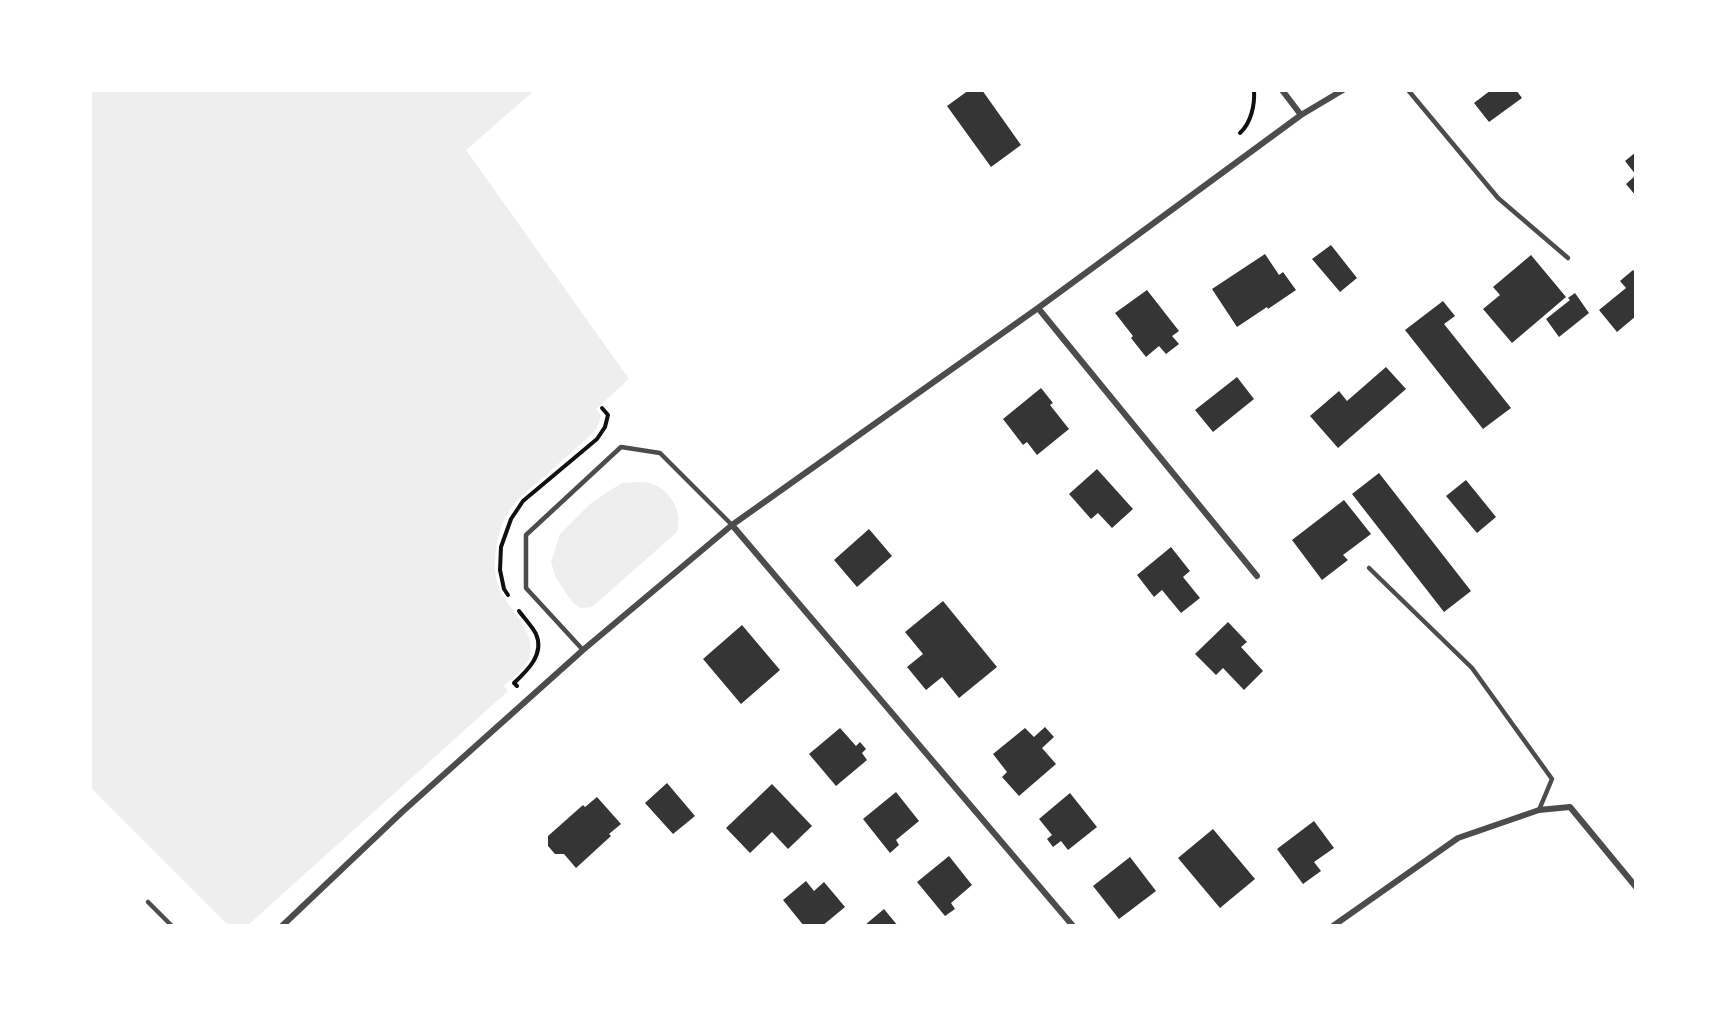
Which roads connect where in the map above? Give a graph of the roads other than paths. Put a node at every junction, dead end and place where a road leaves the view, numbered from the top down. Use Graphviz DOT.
graph roads {
  1 [pos="1282,90"];
  2 [pos="1343,90"];
  3 [pos="1408,90"];
  4 [pos="1301,115"];
  5 [pos="1568,258"];
  6 [pos="1038,308"];
  7 [pos="732,525"];
  8 [pos="1369,568"];
  9 [pos="1257,576"];
  10 [pos="583,650"];
  11 [pos="1539,810"];
  12 [pos="1636,887"];
  13 [pos="148,902"];
  14 [pos="172,926"];
  15 [pos="282,926"];
  16 [pos="1073,926"];
  17 [pos="1333,926"];
  1 -- 4 [label="street"];
  2 -- 4 [label="street"];
  3 -- 5 [label="lane"];
  4 -- 6 [label="street"];
  6 -- 7 [label="street"];
  6 -- 9 [label="street"];
  7 -- 10 [label="street"];
  7 -- 10 [label="lane"];
  7 -- 16 [label="street"];
  8 -- 11 [label="lane"];
  10 -- 15 [label="street"];
  11 -- 12 [label="street"];
  11 -- 17 [label="street"];
  13 -- 14 [label="lane"];
}
